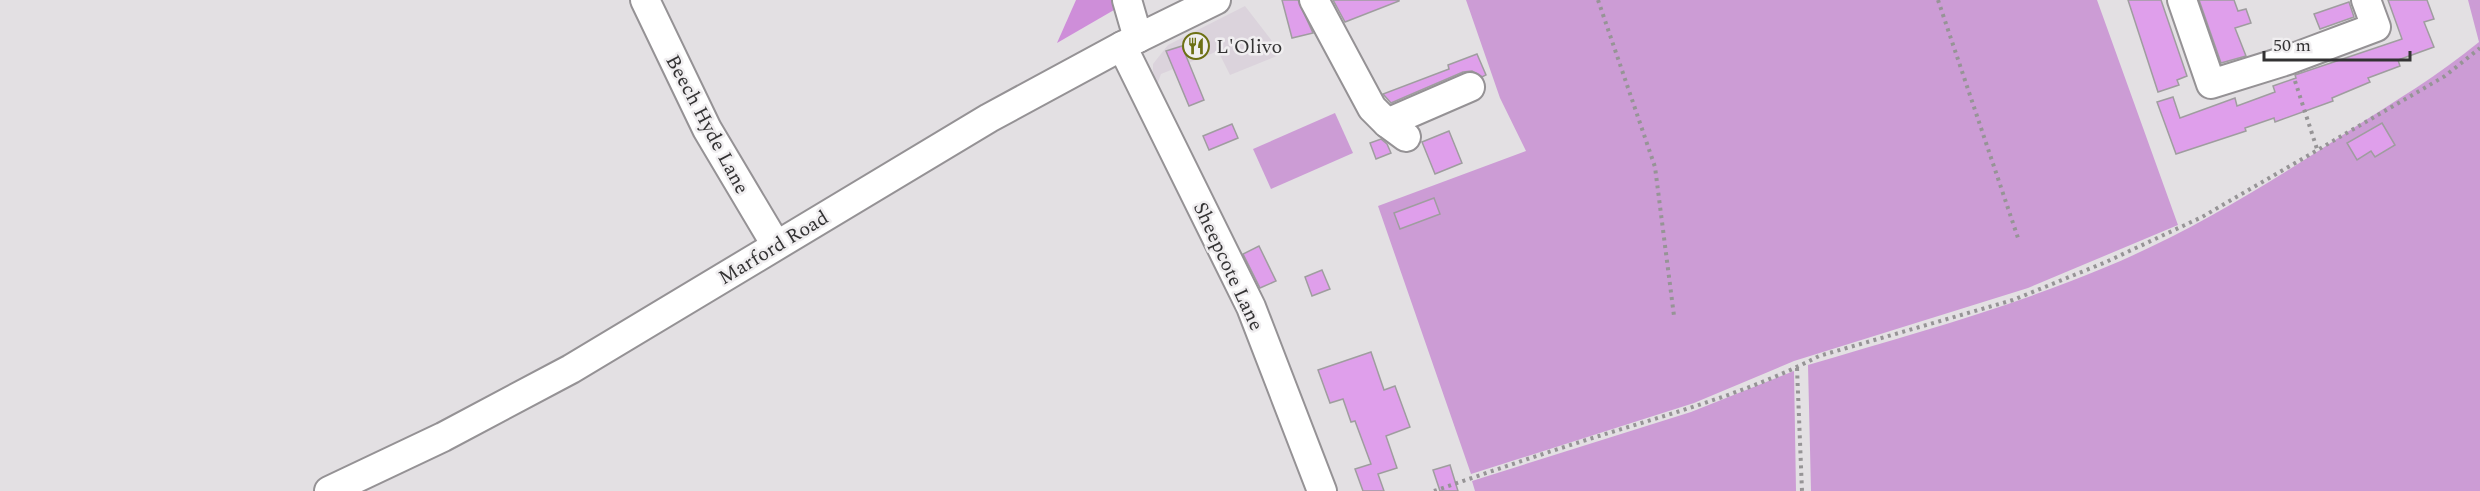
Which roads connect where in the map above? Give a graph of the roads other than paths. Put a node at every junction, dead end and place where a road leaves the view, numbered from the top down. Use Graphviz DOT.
graph roads {
  1 [pos="645,0"];
  2 [pos="1127,0"];
  3 [pos="1216,0"];
  4 [pos="1314,0"];
  5 [pos="2182,0"];
  6 [pos="2366,0"];
  7 [pos="1130,42"];
  8 [pos="1470,87"];
  9 [pos="776,245"];
  10 [pos="329,491"];
  11 [pos="1322,491"];
  1 -- 9 [label="street, Beech Hyde Lane"];
  2 -- 7 [label="street, Sheepcote Lane"];
  3 -- 7 [label="street, Marford Road"];
  4 -- 8 [label="street"];
  5 -- 6 [label="street"];
  7 -- 9 [label="street, Marford Road"];
  7 -- 11 [label="street, Sheepcote Lane"];
  9 -- 10 [label="street, Marford Road"];
}
